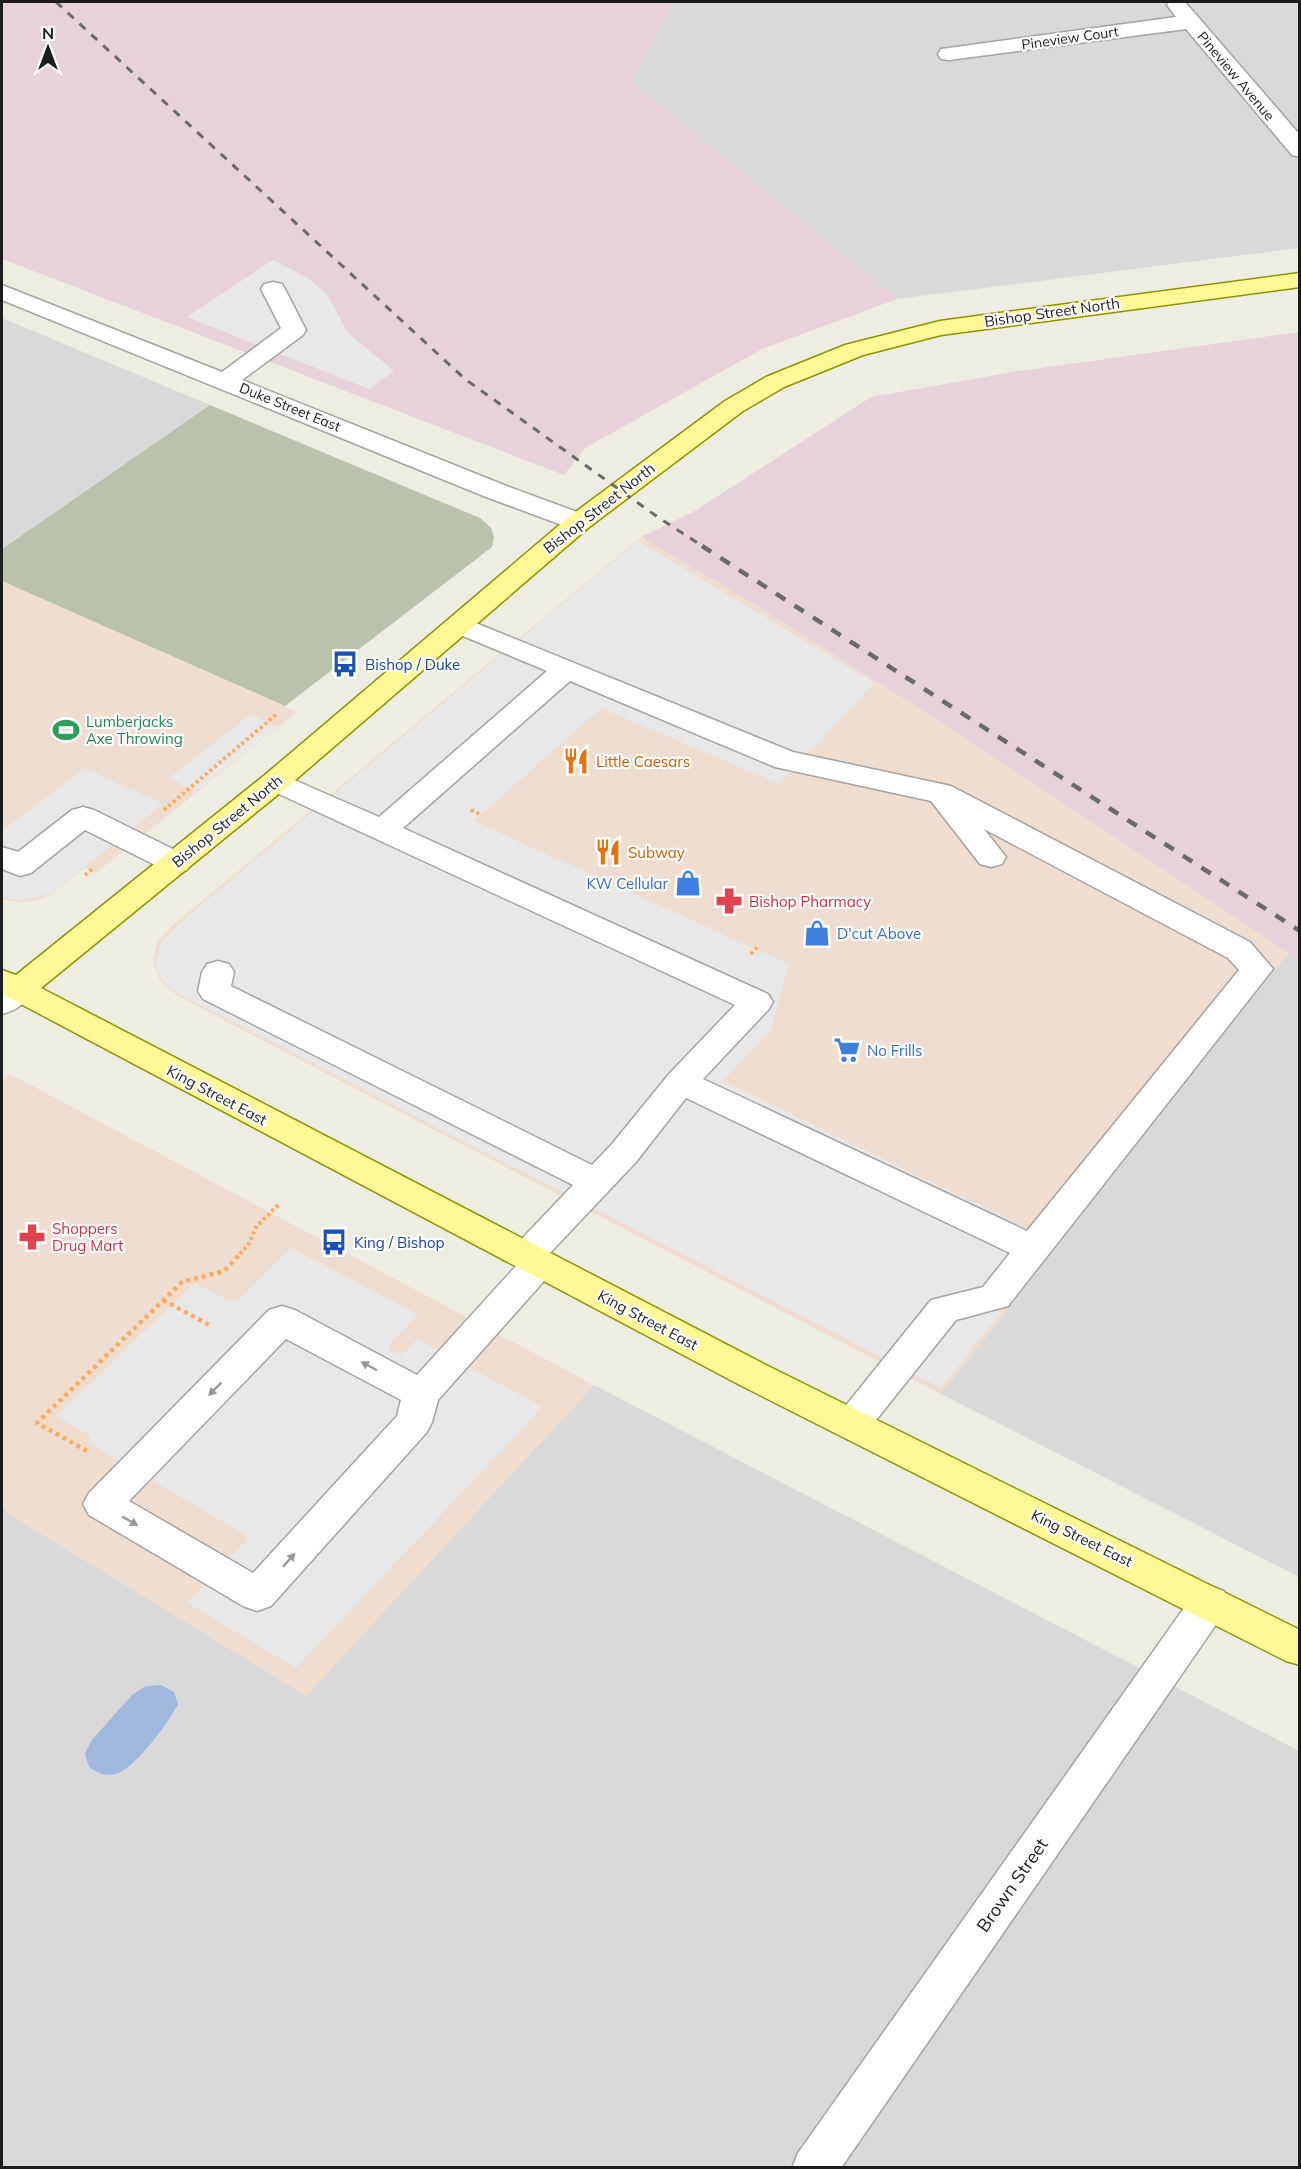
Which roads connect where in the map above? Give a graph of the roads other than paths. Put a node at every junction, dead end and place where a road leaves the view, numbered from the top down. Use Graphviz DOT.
graph roads {
  1 [pos="1174,2"];
  2 [pos="1190,22"];
  3 [pos="950,54"];
  4 [pos="1299,150"];
  5 [pos="1299,280"];
  6 [pos="273,289"];
  7 [pos="2,292"];
  8 [pos="225,381"];
  9 [pos="579,522"];
  10 [pos="461,625"];
  11 [pos="567,669"];
  12 [pos="276,781"];
  13 [pos="940,793"];
  14 [pos="382,830"];
  15 [pos="2,857"];
  16 [pos="991,857"];
  17 [pos="176,862"];
  18 [pos="218,972"];
  19 [pos="7,991"];
  20 [pos="681,1082"];
  21 [pos="596,1182"];
  22 [pos="1033,1249"];
  23 [pos="533,1259"];
  24 [pos="421,1394"];
  25 [pos="852,1425"];
  26 [pos="1210,1602"];
  27 [pos="1299,1649"];
  28 [pos="814,2168"];
  1 -- 2 [label="street, Pineview Avenue"];
  2 -- 3 [label="street, Pineview Court"];
  2 -- 4 [label="street, Pineview Avenue"];
  5 -- 9 [label="main road, Bishop Street North"];
  6 -- 8 [label="street"];
  7 -- 8 [label="street, Duke Street East"];
  8 -- 9 [label="street, Duke Street East"];
  9 -- 10 [label="main road, Bishop Street North"];
  10 -- 11 [label="street"];
  10 -- 12 [label="main road, Bishop Street North"];
  11 -- 13 [label="street"];
  11 -- 14 [label="street"];
  12 -- 14 [label="street"];
  12 -- 17 [label="main road, Bishop Street North"];
  13 -- 16 [label="street"];
  13 -- 22 [label="street"];
  14 -- 20 [label="street"];
  15 -- 17 [label="street"];
  17 -- 19 [label="main road, Bishop Street North"];
  18 -- 21 [label="street"];
  19 -- 23 [label="main road, King Street East"];
  20 -- 21 [label="street"];
  20 -- 22 [label="street"];
  21 -- 23 [label="street"];
  22 -- 25 [label="street"];
  23 -- 24 [label="street"];
  23 -- 25 [label="main road, King Street East"];
  24 -- 24 [label="street, one-way"];
  25 -- 26 [label="main road, King Street East"];
  26 -- 27 [label="main road, King Street East"];
  26 -- 28 [label="street, Brown Street"];
}
